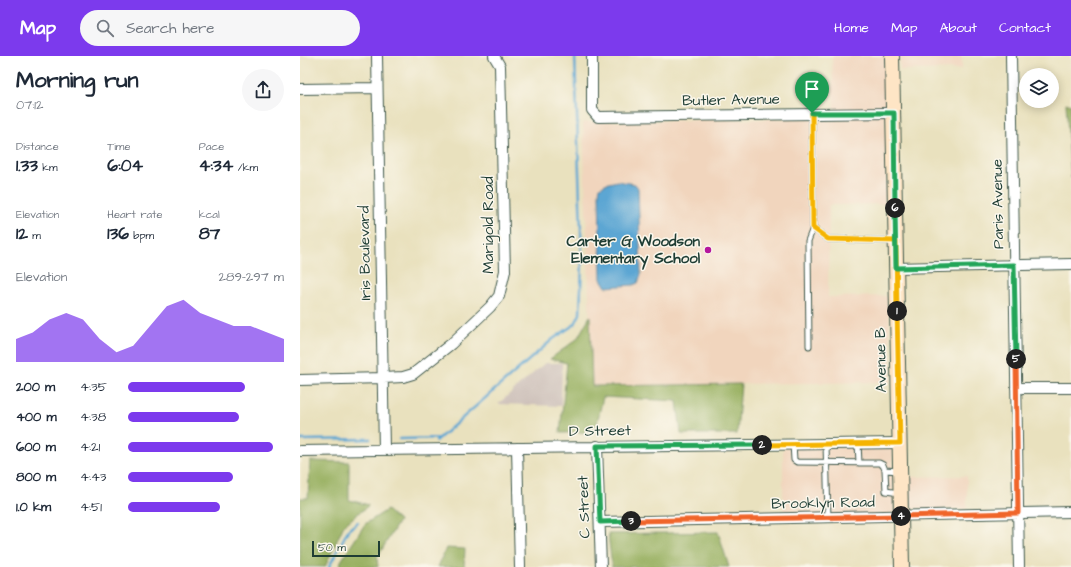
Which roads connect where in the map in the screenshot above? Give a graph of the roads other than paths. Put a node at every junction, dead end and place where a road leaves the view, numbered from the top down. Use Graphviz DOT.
graph roads {
  1 [pos="376,56"];
  2 [pos="494,56"];
  3 [pos="592,56"];
  4 [pos="892,56"];
  5 [pos="1011,56"];
  6 [pos="377,88"];
  7 [pos="300,89"];
  8 [pos="812,113"];
  9 [pos="894,113"];
  10 [pos="813,228"];
  11 [pos="896,241"];
  12 [pos="1071,264"];
  13 [pos="1014,265"];
  14 [pos="896,268"];
  15 [pos="809,346"];
  16 [pos="383,378"];
  17 [pos="300,380"];
  18 [pos="1016,388"];
  19 [pos="1071,388"];
  20 [pos="858,443"];
  21 [pos="900,443"];
  22 [pos="793,444"];
  23 [pos="826,444"];
  24 [pos="597,446"];
  25 [pos="518,448"];
  26 [pos="384,450"];
  27 [pos="300,451"];
  28 [pos="827,463"];
  29 [pos="859,463"];
  30 [pos="885,470"];
  31 [pos="900,471"];
  32 [pos="900,493"];
  33 [pos="1071,512"];
  34 [pos="1018,513"];
  35 [pos="901,516"];
  36 [pos="828,518"];
  37 [pos="600,522"];
  38 [pos="520,567"];
  39 [pos="601,567"];
  40 [pos="902,567"];
  41 [pos="1019,567"];
  1 -- 6 [label="street, Iris Boulevard"];
  2 -- 16 [label="street, Marigold Road"];
  3 -- 8 [label="street, Butler Avenue"];
  4 -- 9 [label="main road, Avenue B"];
  5 -- 13 [label="street, Paris Avenue"];
  6 -- 7 [label="street"];
  6 -- 16 [label="street, Iris Boulevard"];
  8 -- 9 [label="street, Butler Avenue"];
  8 -- 10 [label="lane"];
  9 -- 11 [label="main road, Avenue B"];
  10 -- 11 [label="lane"];
  10 -- 15 [label="lane"];
  11 -- 14 [label="main road, Avenue B"];
  12 -- 13 [label="street"];
  13 -- 14 [label="street"];
  13 -- 18 [label="street, Paris Avenue"];
  14 -- 21 [label="main road, Avenue B"];
  16 -- 17 [label="street, Marigold Road"];
  16 -- 26 [label="street, Iris Boulevard"];
  18 -- 19 [label="street"];
  18 -- 34 [label="street, Paris Avenue"];
  20 -- 21 [label="street, D Street"];
  20 -- 23 [label="street, D Street"];
  20 -- 29 [label="lane"];
  21 -- 31 [label="main road, Avenue B"];
  22 -- 23 [label="street, D Street"];
  22 -- 24 [label="street, D Street"];
  22 -- 28 [label="lane"];
  23 -- 28 [label="lane"];
  24 -- 25 [label="street, D Street"];
  24 -- 37 [label="street, C Street"];
  25 -- 26 [label="street, D Street"];
  25 -- 38 [label="street"];
  26 -- 27 [label="street, D Street"];
  28 -- 29 [label="lane"];
  28 -- 36 [label="lane"];
  29 -- 30 [label="lane"];
  30 -- 31 [label="lane"];
  30 -- 32 [label="lane"];
  31 -- 32 [label="main road, Avenue B"];
  32 -- 35 [label="main road, Avenue B"];
  33 -- 34 [label="street, Brooklyn Road"];
  34 -- 35 [label="street, Brooklyn Road"];
  34 -- 41 [label="street, Paris Avenue"];
  35 -- 36 [label="street, Brooklyn Road"];
  35 -- 40 [label="main road, Avenue B"];
  36 -- 37 [label="street, Brooklyn Road"];
  37 -- 39 [label="street, C Street"];
}
